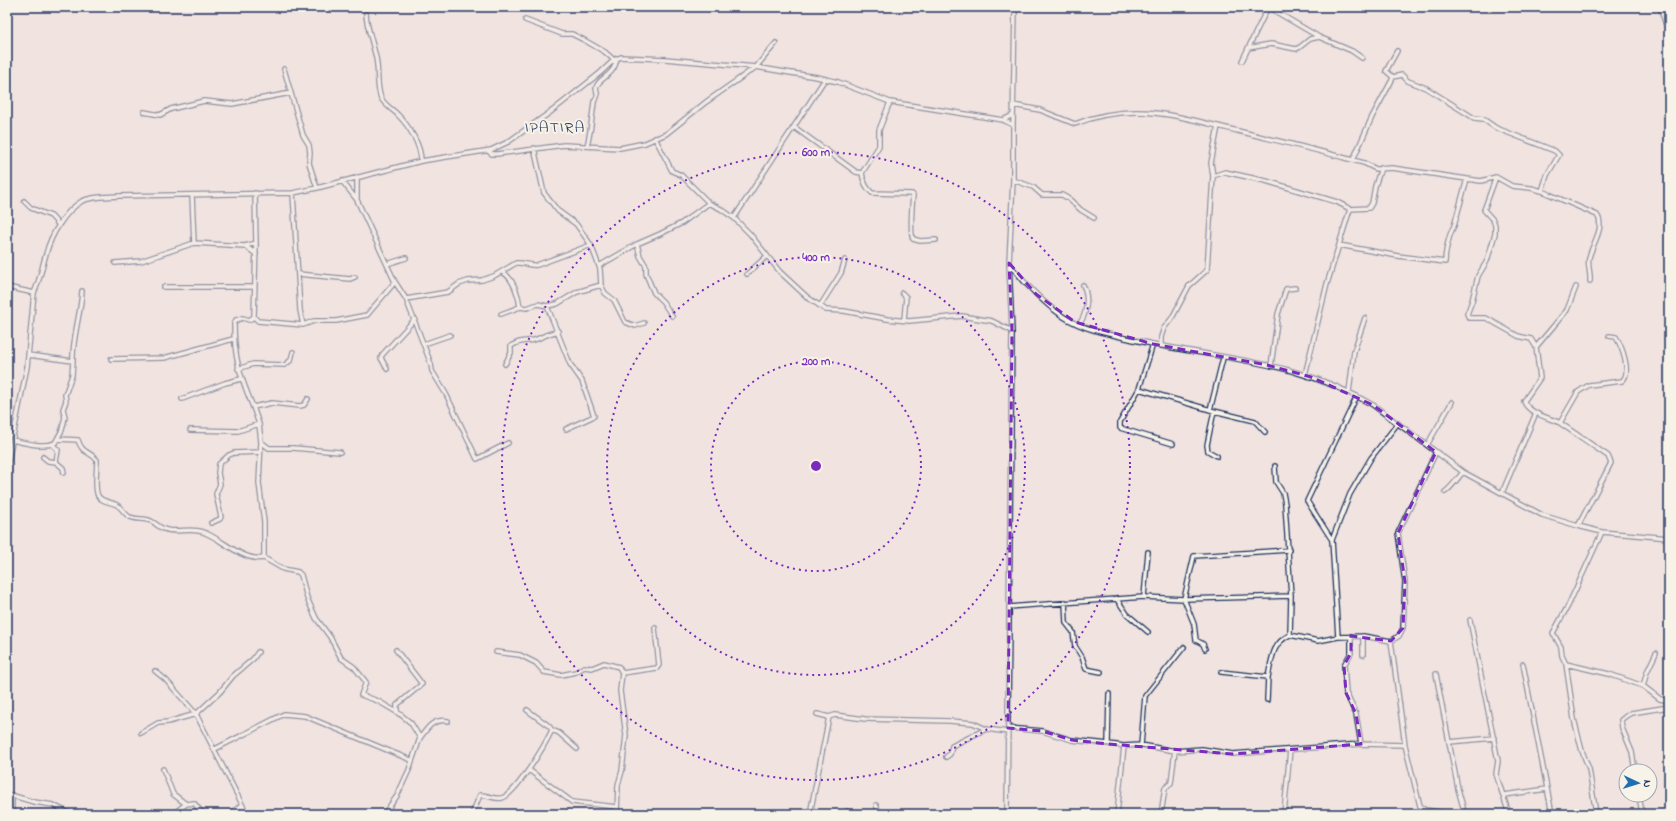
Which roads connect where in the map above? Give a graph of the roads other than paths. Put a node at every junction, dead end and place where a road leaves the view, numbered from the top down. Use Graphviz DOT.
graph roads {
  1 [pos="1015,7"];
  2 [pos="1268,7"];
  3 [pos="1660,7"];
  4 [pos="366,14"];
  5 [pos="525,20"];
  6 [pos="1669,34"];
  7 [pos="1318,37"];
  8 [pos="776,43"];
  9 [pos="1248,48"];
  10 [pos="1397,51"];
  11 [pos="1362,58"];
  12 [pos="615,59"];
  13 [pos="1242,61"];
  14 [pos="756,68"];
  15 [pos="284,69"];
  16 [pos="1393,77"];
  17 [pos="825,79"];
  18 [pos="291,93"];
  19 [pos="890,102"];
  20 [pos="1013,105"];
  21 [pos="144,112"];
  22 [pos="1013,115"];
  23 [pos="1002,120"];
  24 [pos="1013,125"];
  25 [pos="1218,126"];
  26 [pos="794,127"];
  27 [pos="655,138"];
  28 [pos="587,146"];
  29 [pos="534,148"];
  30 [pos="491,152"];
  31 [pos="421,160"];
  32 [pos="1353,160"];
  33 [pos="1381,168"];
  34 [pos="862,173"];
  35 [pos="1213,176"];
  36 [pos="357,177"];
  37 [pos="1496,177"];
  38 [pos="1467,179"];
  39 [pos="1013,180"];
  40 [pos="342,181"];
  41 [pos="317,188"];
  42 [pos="1542,191"];
  43 [pos="255,193"];
  44 [pos="292,193"];
  45 [pos="192,195"];
  46 [pos="357,200"];
  47 [pos="24,201"];
  48 [pos="709,203"];
  49 [pos="1350,209"];
  50 [pos="734,218"];
  51 [pos="1094,218"];
  52 [pos="59,225"];
  53 [pos="936,240"];
  54 [pos="194,243"];
  55 [pos="256,243"];
  56 [pos="637,244"];
  57 [pos="591,245"];
  58 [pos="1339,245"];
  59 [pos="245,246"];
  60 [pos="256,254"];
  61 [pos="767,256"];
  62 [pos="406,258"];
  63 [pos="845,260"];
  64 [pos="115,263"];
  65 [pos="1009,263"];
  66 [pos="386,264"];
  67 [pos="599,266"];
  68 [pos="502,272"];
  69 [pos="298,274"];
  70 [pos="747,274"];
  71 [pos="355,277"];
  72 [pos="1590,281"];
  73 [pos="395,282"];
  74 [pos="601,285"];
  75 [pos="1083,285"];
  76 [pos="7,287"];
  77 [pos="164,287"];
  78 [pos="255,287"];
  79 [pos="1576,287"];
  80 [pos="1295,288"];
  81 [pos="82,291"];
  82 [pos="34,292"];
  83 [pos="902,293"];
  84 [pos="406,300"];
  85 [pos="548,306"];
  86 [pos="820,306"];
  87 [pos="520,307"];
  88 [pos="501,314"];
  89 [pos="672,316"];
  90 [pos="254,317"];
  91 [pos="1365,318"];
  92 [pos="415,319"];
  93 [pos="904,320"];
  94 [pos="644,323"];
  95 [pos="1079,324"];
  96 [pos="303,326"];
  97 [pos="558,331"];
  98 [pos="1012,331"];
  99 [pos="450,335"];
  100 [pos="1608,336"];
  101 [pos="233,338"];
  102 [pos="424,344"];
  103 [pos="1153,344"];
  104 [pos="1161,346"];
  105 [pos="1536,347"];
  106 [pos="293,352"];
  107 [pos="28,355"];
  108 [pos="1223,358"];
  109 [pos="111,359"];
  110 [pos="73,361"];
  111 [pos="505,364"];
  112 [pos="1270,366"];
  113 [pos="238,369"];
  114 [pos="387,369"];
  115 [pos="1305,375"];
  116 [pos="241,379"];
  117 [pos="1139,389"];
  118 [pos="1349,392"];
  119 [pos="1357,396"];
  120 [pos="182,399"];
  121 [pos="308,399"];
  122 [pos="1452,402"];
  123 [pos="253,407"];
  124 [pos="1210,410"];
  125 [pos="1214,411"];
  126 [pos="1536,413"];
  127 [pos="1398,423"];
  128 [pos="1560,423"];
  129 [pos="259,424"];
  130 [pos="566,429"];
  131 [pos="190,430"];
  132 [pos="1265,432"];
  133 [pos="7,434"];
  134 [pos="13,435"];
  135 [pos="58,439"];
  136 [pos="12,440"];
  137 [pos="261,442"];
  138 [pos="508,443"];
  139 [pos="52,444"];
  140 [pos="1173,444"];
  141 [pos="1428,445"];
  142 [pos="260,452"];
  143 [pos="340,452"];
  144 [pos="1436,452"];
  145 [pos="1217,456"];
  146 [pos="43,457"];
  147 [pos="56,462"];
  148 [pos="1274,466"];
  149 [pos="7,467"];
  150 [pos="64,472"];
  151 [pos="1463,472"];
  152 [pos="1445,492"];
  153 [pos="1502,492"];
  154 [pos="211,523"];
  155 [pos="1578,526"];
  156 [pos="1602,532"];
  157 [pos="1669,538"];
  158 [pos="1332,540"];
  159 [pos="1289,550"];
  160 [pos="1148,552"];
  161 [pos="264,558"];
  162 [pos="1291,596"];
  163 [pos="1144,597"];
  164 [pos="1116,598"];
  165 [pos="1184,599"];
  166 [pos="1065,602"];
  167 [pos="1009,607"];
  168 [pos="1470,620"];
  169 [pos="655,628"];
  170 [pos="1148,632"];
  171 [pos="1290,635"];
  172 [pos="1351,636"];
  173 [pos="1362,636"];
  174 [pos="1338,637"];
  175 [pos="1392,641"];
  176 [pos="1184,646"];
  177 [pos="1205,649"];
  178 [pos="396,650"];
  179 [pos="258,652"];
  180 [pos="496,652"];
  181 [pos="1656,653"];
  182 [pos="1363,655"];
  183 [pos="1523,664"];
  184 [pos="1566,664"];
  185 [pos="155,671"];
  186 [pos="622,672"];
  187 [pos="1100,672"];
  188 [pos="1221,672"];
  189 [pos="1436,674"];
  190 [pos="1268,677"];
  191 [pos="1643,686"];
  192 [pos="1109,694"];
  193 [pos="1267,700"];
  194 [pos="1669,701"];
  195 [pos="1669,707"];
  196 [pos="527,710"];
  197 [pos="196,714"];
  198 [pos="400,714"];
  199 [pos="817,714"];
  200 [pos="829,717"];
  201 [pos="448,721"];
  202 [pos="986,729"];
  203 [pos="552,730"];
  204 [pos="1008,730"];
  205 [pos="141,732"];
  206 [pos="420,738"];
  207 [pos="1494,738"];
  208 [pos="1449,742"];
  209 [pos="1108,744"];
  210 [pos="1361,744"];
  211 [pos="1141,745"];
  212 [pos="1405,745"];
  213 [pos="1124,746"];
  214 [pos="215,749"];
  215 [pos="577,749"];
  216 [pos="1290,750"];
  217 [pos="1174,751"];
  218 [pos="946,757"];
  219 [pos="411,760"];
  220 [pos="1634,763"];
  221 [pos="163,769"];
  222 [pos="529,770"];
  223 [pos="1547,788"];
  224 [pos="7,794"];
  225 [pos="12,795"];
  226 [pos="1504,795"];
  227 [pos="1640,803"];
  228 [pos="186,804"];
  229 [pos="876,805"];
  230 [pos="242,806"];
  231 [pos="617,807"];
  232 [pos="12,814"];
  233 [pos="71,814"];
  234 [pos="173,814"];
  235 [pos="204,814"];
  236 [pos="230,814"];
  237 [pos="248,814"];
  238 [pos="384,814"];
  239 [pos="472,814"];
  240 [pos="617,814"];
  241 [pos="810,814"];
  242 [pos="880,814"];
  243 [pos="1007,814"];
  244 [pos="1117,814"];
  245 [pos="1161,814"];
  246 [pos="1284,814"];
  247 [pos="1454,814"];
  248 [pos="1463,814"];
  249 [pos="1509,814"];
  250 [pos="1552,814"];
  251 [pos="1596,814"];
  252 [pos="1642,814"];
  1 -- 20 [label="street"];
  2 -- 7 [label="street"];
  2 -- 9 [label="street"];
  3 -- 6 [label="street"];
  4 -- 31 [label="street"];
  5 -- 12 [label="street"];
  7 -- 9 [label="street"];
  7 -- 11 [label="street"];
  8 -- 14 [label="street"];
  9 -- 13 [label="street"];
  10 -- 16 [label="street"];
  12 -- 14 [label="street"];
  12 -- 28 [label="street"];
  12 -- 30 [label="street"];
  14 -- 17 [label="street"];
  14 -- 27 [label="street"];
  15 -- 18 [label="street"];
  16 -- 32 [label="street"];
  16 -- 42 [label="street"];
  17 -- 19 [label="street"];
  17 -- 26 [label="street"];
  18 -- 21 [label="street"];
  18 -- 41 [label="street"];
  19 -- 23 [label="street"];
  19 -- 34 [label="street"];
  20 -- 22 [label="street"];
  20 -- 25 [label="street"];
  22 -- 23 [label="street"];
  22 -- 24 [label="street"];
  23 -- 24 [label="street"];
  24 -- 39 [label="street"];
  25 -- 32 [label="street"];
  25 -- 35 [label="street"];
  26 -- 34 [label="street"];
  26 -- 50 [label="street"];
  27 -- 28 [label="street"];
  27 -- 48 [label="street"];
  28 -- 29 [label="street"];
  29 -- 30 [label="street"];
  29 -- 57 [label="street"];
  30 -- 31 [label="street"];
  31 -- 36 [label="street"];
  32 -- 33 [label="street"];
  33 -- 38 [label="street"];
  33 -- 49 [label="street"];
  34 -- 53 [label="street"];
  35 -- 49 [label="street"];
  35 -- 104 [label="street"];
  36 -- 40 [label="street"];
  36 -- 46 [label="street"];
  37 -- 38 [label="street"];
  37 -- 42 [label="street"];
  37 -- 105 [label="street"];
  38 -- 58 [label="street"];
  39 -- 51 [label="street"];
  39 -- 65 [label="street"];
  40 -- 41 [label="street"];
  40 -- 46 [label="street"];
  41 -- 44 [label="street"];
  42 -- 72 [label="street"];
  43 -- 44 [label="street"];
  43 -- 45 [label="street"];
  43 -- 55 [label="street"];
  44 -- 69 [label="street"];
  45 -- 52 [label="street"];
  45 -- 54 [label="street"];
  46 -- 66 [label="street"];
  47 -- 52 [label="street"];
  48 -- 50 [label="street"];
  48 -- 56 [label="street"];
  49 -- 58 [label="street"];
  50 -- 61 [label="street"];
  52 -- 82 [label="street"];
  54 -- 59 [label="street"];
  54 -- 64 [label="street"];
  55 -- 59 [label="street"];
  55 -- 60 [label="street"];
  56 -- 67 [label="street"];
  56 -- 89 [label="street"];
  57 -- 67 [label="street"];
  57 -- 68 [label="street"];
  58 -- 115 [label="street"];
  59 -- 60 [label="street"];
  60 -- 78 [label="street"];
  61 -- 70 [label="street"];
  61 -- 86 [label="street"];
  62 -- 66 [label="street"];
  63 -- 86 [label="street"];
  65 -- 95 [label="street"];
  65 -- 98 [label="street"];
  66 -- 73 [label="street"];
  67 -- 74 [label="street"];
  68 -- 84 [label="street"];
  68 -- 87 [label="street"];
  69 -- 71 [label="street"];
  69 -- 96 [label="street"];
  73 -- 84 [label="street"];
  73 -- 96 [label="street"];
  74 -- 85 [label="street"];
  74 -- 94 [label="street"];
  75 -- 95 [label="street"];
  76 -- 82 [label="street"];
  77 -- 78 [label="street"];
  78 -- 90 [label="street"];
  79 -- 105 [label="street"];
  80 -- 112 [label="street"];
  81 -- 110 [label="street"];
  82 -- 107 [label="street"];
  83 -- 93 [label="street"];
  84 -- 92 [label="street"];
  85 -- 87 [label="street"];
  85 -- 97 [label="street"];
  86 -- 93 [label="street"];
  87 -- 88 [label="street"];
  90 -- 96 [label="street"];
  90 -- 101 [label="street"];
  91 -- 118 [label="street"];
  92 -- 102 [label="street"];
  92 -- 114 [label="street"];
  93 -- 98 [label="street"];
  95 -- 103 [label="street"];
  97 -- 111 [label="street"];
  97 -- 130 [label="street"];
  98 -- 167 [label="street"];
  99 -- 102 [label="street"];
  100 -- 128 [label="street"];
  101 -- 109 [label="street"];
  101 -- 113 [label="street"];
  102 -- 138 [label="street"];
  103 -- 104 [label="street"];
  103 -- 117 [label="street"];
  104 -- 108 [label="street"];
  105 -- 126 [label="street"];
  106 -- 113 [label="street"];
  107 -- 110 [label="street"];
  107 -- 134 [label="street"];
  108 -- 112 [label="street"];
  108 -- 124 [label="street"];
  110 -- 135 [label="street"];
  112 -- 115 [label="street"];
  113 -- 116 [label="street"];
  115 -- 118 [label="street"];
  116 -- 120 [label="street"];
  116 -- 123 [label="street"];
  117 -- 124 [label="street"];
  117 -- 140 [label="street"];
  118 -- 119 [label="street"];
  119 -- 127 [label="street"];
  119 -- 158 [label="street"];
  121 -- 123 [label="street"];
  122 -- 141 [label="street"];
  123 -- 129 [label="street"];
  124 -- 125 [label="street"];
  125 -- 132 [label="street"];
  125 -- 145 [label="street"];
  126 -- 128 [label="street"];
  126 -- 153 [label="street"];
  127 -- 141 [label="street"];
  127 -- 158 [label="street"];
  128 -- 155 [label="street"];
  129 -- 131 [label="street"];
  129 -- 137 [label="street"];
  133 -- 134 [label="street"];
  134 -- 136 [label="street"];
  135 -- 139 [label="street"];
  135 -- 161 [label="street"];
  136 -- 139 [label="street"];
  136 -- 149 [label="street"];
  137 -- 142 [label="street"];
  137 -- 143 [label="street"];
  139 -- 147 [label="street"];
  141 -- 144 [label="street"];
  142 -- 154 [label="street"];
  142 -- 161 [label="street"];
  144 -- 151 [label="street"];
  144 -- 175 [label="street"];
  146 -- 147 [label="street"];
  147 -- 150 [label="street"];
  148 -- 159 [label="street"];
  151 -- 152 [label="street"];
  151 -- 153 [label="street"];
  153 -- 155 [label="street"];
  155 -- 156 [label="street"];
  156 -- 157 [label="street"];
  156 -- 184 [label="street"];
  158 -- 174 [label="street"];
  159 -- 162 [label="street"];
  159 -- 165 [label="street"];
  160 -- 163 [label="street"];
  161 -- 198 [label="street"];
  162 -- 165 [label="street"];
  162 -- 171 [label="street"];
  163 -- 164 [label="street"];
  163 -- 165 [label="street"];
  164 -- 166 [label="street"];
  164 -- 170 [label="street"];
  165 -- 177 [label="street"];
  166 -- 167 [label="street"];
  166 -- 187 [label="street"];
  167 -- 204 [label="street"];
  168 -- 207 [label="street"];
  169 -- 186 [label="street"];
  171 -- 174 [label="street"];
  171 -- 190 [label="street"];
  172 -- 173 [label="street"];
  172 -- 174 [label="street"];
  172 -- 210 [label="street"];
  173 -- 175 [label="street"];
  173 -- 182 [label="street"];
  175 -- 212 [label="street"];
  176 -- 211 [label="street"];
  178 -- 198 [label="street"];
  179 -- 197 [label="street"];
  180 -- 186 [label="street"];
  181 -- 191 [label="street"];
  183 -- 223 [label="street"];
  184 -- 191 [label="street"];
  184 -- 251 [label="street"];
  185 -- 197 [label="street"];
  186 -- 231 [label="street"];
  188 -- 190 [label="street"];
  189 -- 208 [label="street"];
  190 -- 193 [label="street"];
  191 -- 194 [label="street"];
  192 -- 209 [label="street"];
  195 -- 220 [label="street"];
  196 -- 203 [label="street"];
  197 -- 205 [label="street"];
  197 -- 214 [label="street"];
  198 -- 206 [label="street"];
  199 -- 200 [label="street"];
  200 -- 202 [label="street"];
  200 -- 241 [label="street"];
  201 -- 206 [label="street"];
  202 -- 204 [label="street"];
  202 -- 218 [label="street"];
  203 -- 215 [label="street"];
  203 -- 222 [label="street"];
  204 -- 209 [label="street"];
  204 -- 243 [label="street"];
  206 -- 219 [label="street"];
  207 -- 208 [label="street"];
  207 -- 226 [label="street"];
  208 -- 248 [label="street"];
  209 -- 213 [label="street"];
  210 -- 212 [label="street"];
  210 -- 216 [label="street"];
  211 -- 213 [label="street"];
  211 -- 217 [label="street"];
  212 -- 247 [label="street"];
  213 -- 244 [label="street"];
  214 -- 219 [label="street"];
  214 -- 230 [label="street"];
  216 -- 217 [label="street"];
  216 -- 246 [label="street"];
  217 -- 245 [label="street"];
  219 -- 238 [label="street"];
  221 -- 228 [label="street"];
  222 -- 231 [label="street"];
  222 -- 239 [label="street"];
  223 -- 226 [label="street"];
  223 -- 250 [label="street"];
  224 -- 225 [label="street"];
  225 -- 232 [label="street"];
  225 -- 233 [label="street"];
  226 -- 249 [label="street"];
  227 -- 252 [label="street"];
  228 -- 234 [label="street"];
  228 -- 235 [label="street"];
  229 -- 242 [label="street"];
  230 -- 236 [label="street"];
  230 -- 237 [label="street"];
  231 -- 240 [label="street"];
}
